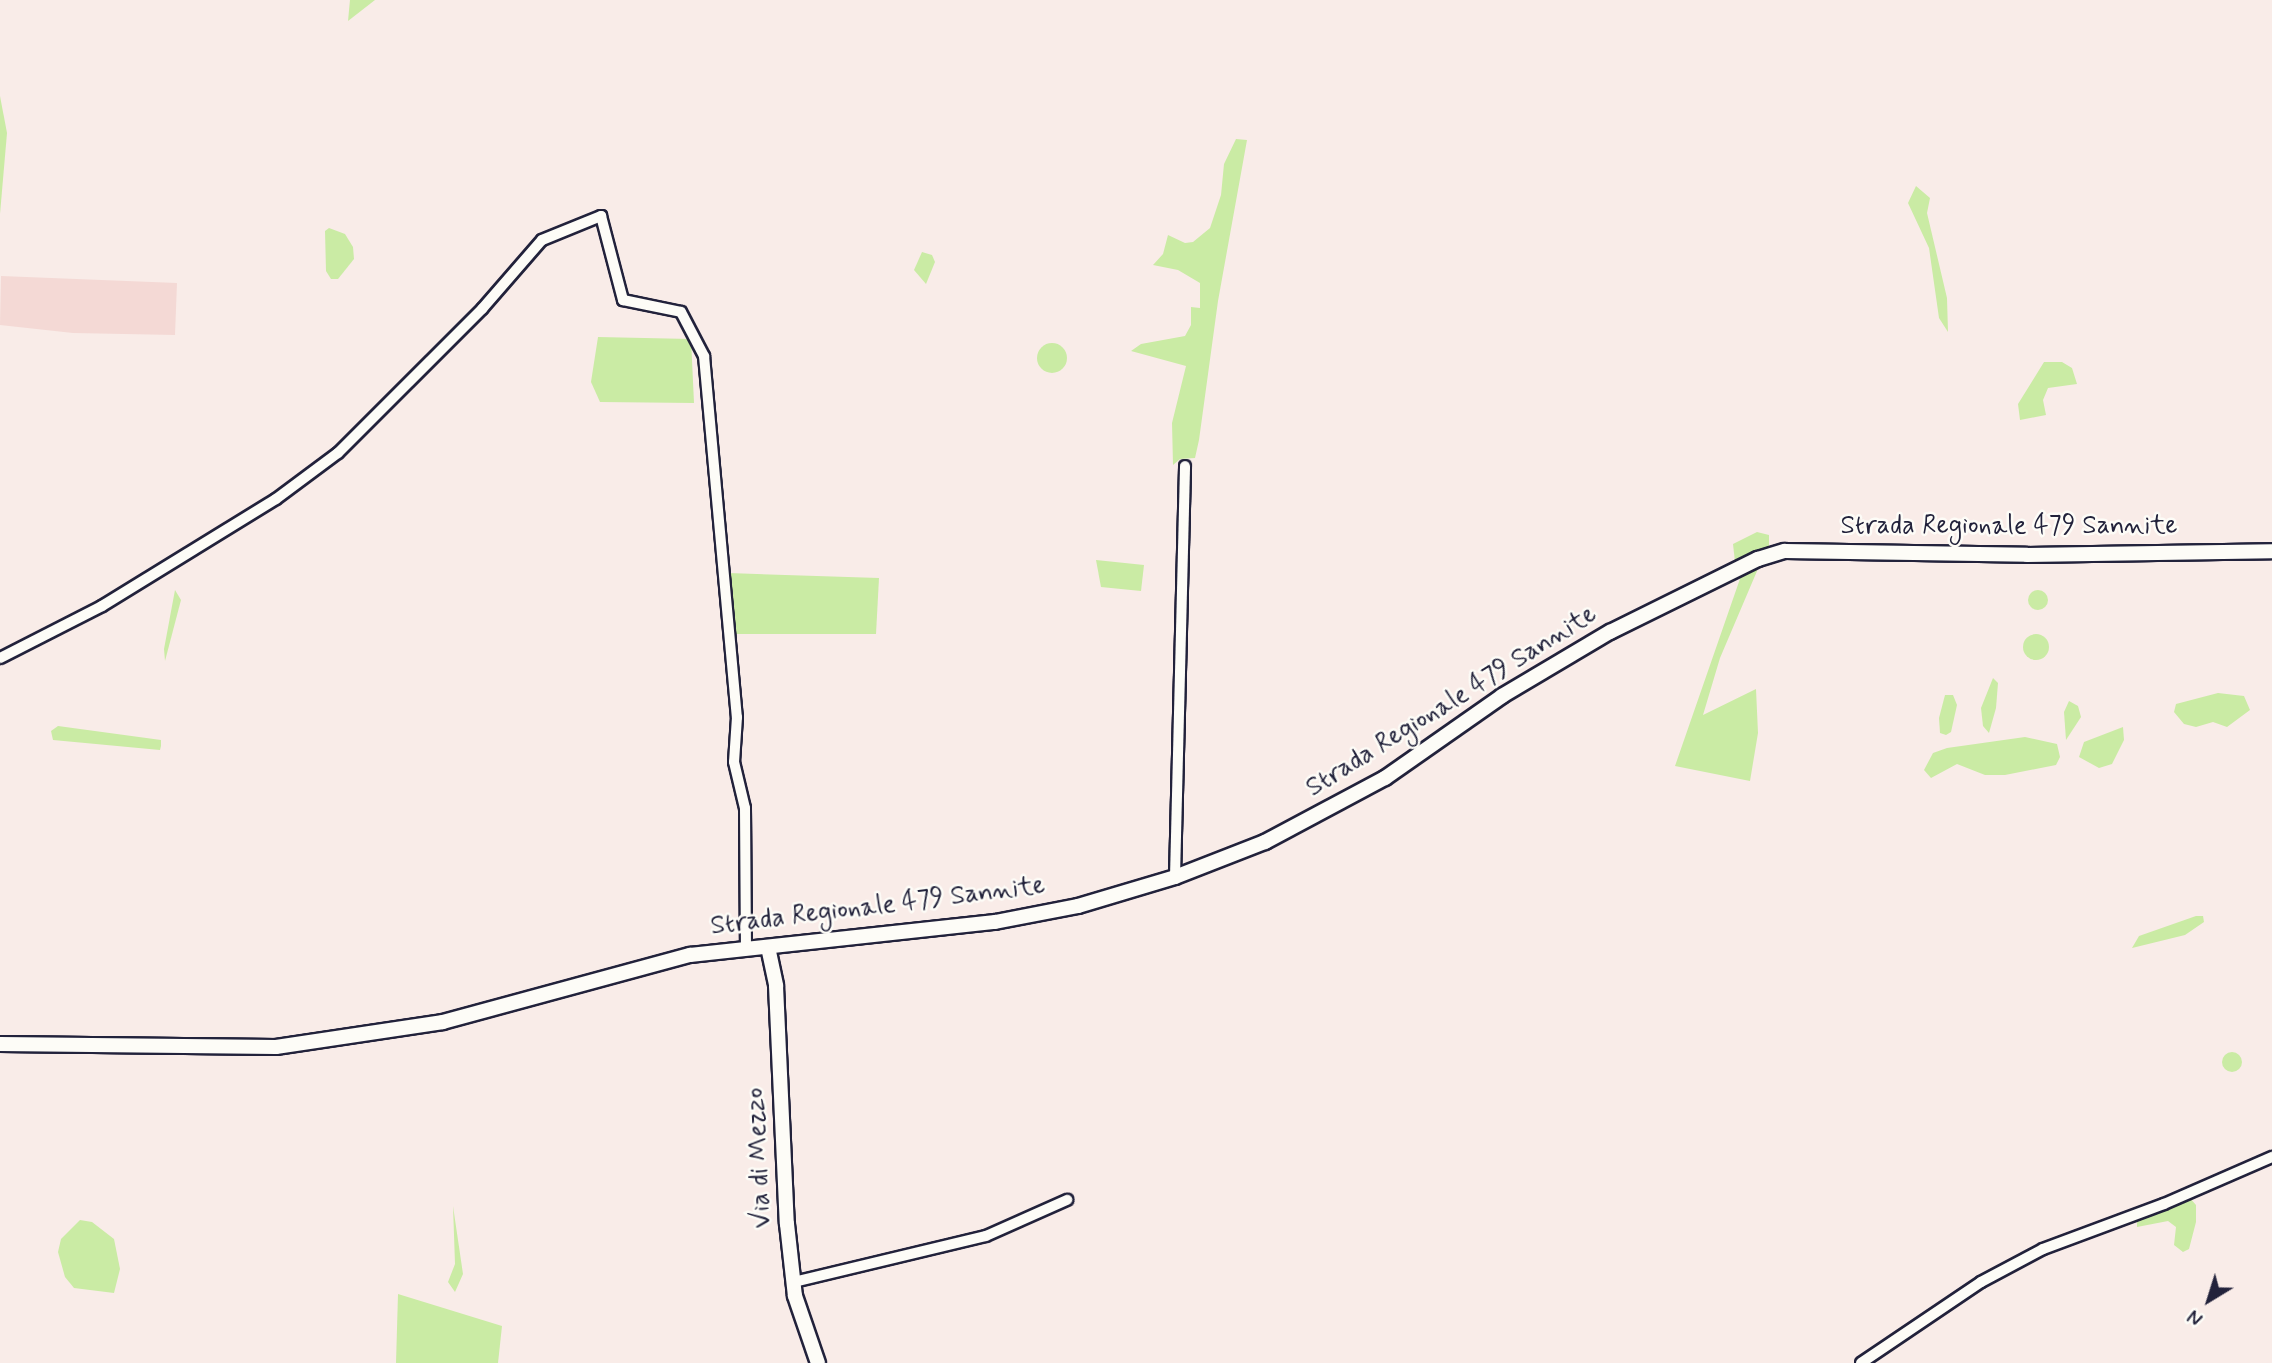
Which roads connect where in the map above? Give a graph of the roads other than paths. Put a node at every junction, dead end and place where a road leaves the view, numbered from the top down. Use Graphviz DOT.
graph roads {
  1 [pos="1185,466"];
  2 [pos="2272,551"];
  3 [pos="0,658"];
  4 [pos="1175,877"];
  5 [pos="768,947"];
  6 [pos="746,950"];
  7 [pos="0,1044"];
  8 [pos="2272,1157"];
  9 [pos="1067,1200"];
  10 [pos="794,1282"];
  11 [pos="818,1363"];
  12 [pos="1861,1363"];
  1 -- 4 [label="street"];
  2 -- 4 [label="main road, Strada Regionale 479 Sannite"];
  3 -- 6 [label="street"];
  4 -- 5 [label="main road, Strada Regionale 479 Sannite"];
  5 -- 6 [label="main road, Strada Regionale 479 Sannite"];
  5 -- 10 [label="main road, Via di Mezzo"];
  6 -- 7 [label="main road, Strada Regionale 479 Sannite"];
  8 -- 12 [label="street"];
  9 -- 10 [label="street"];
  10 -- 11 [label="main road, Via di Mezzo"];
}
